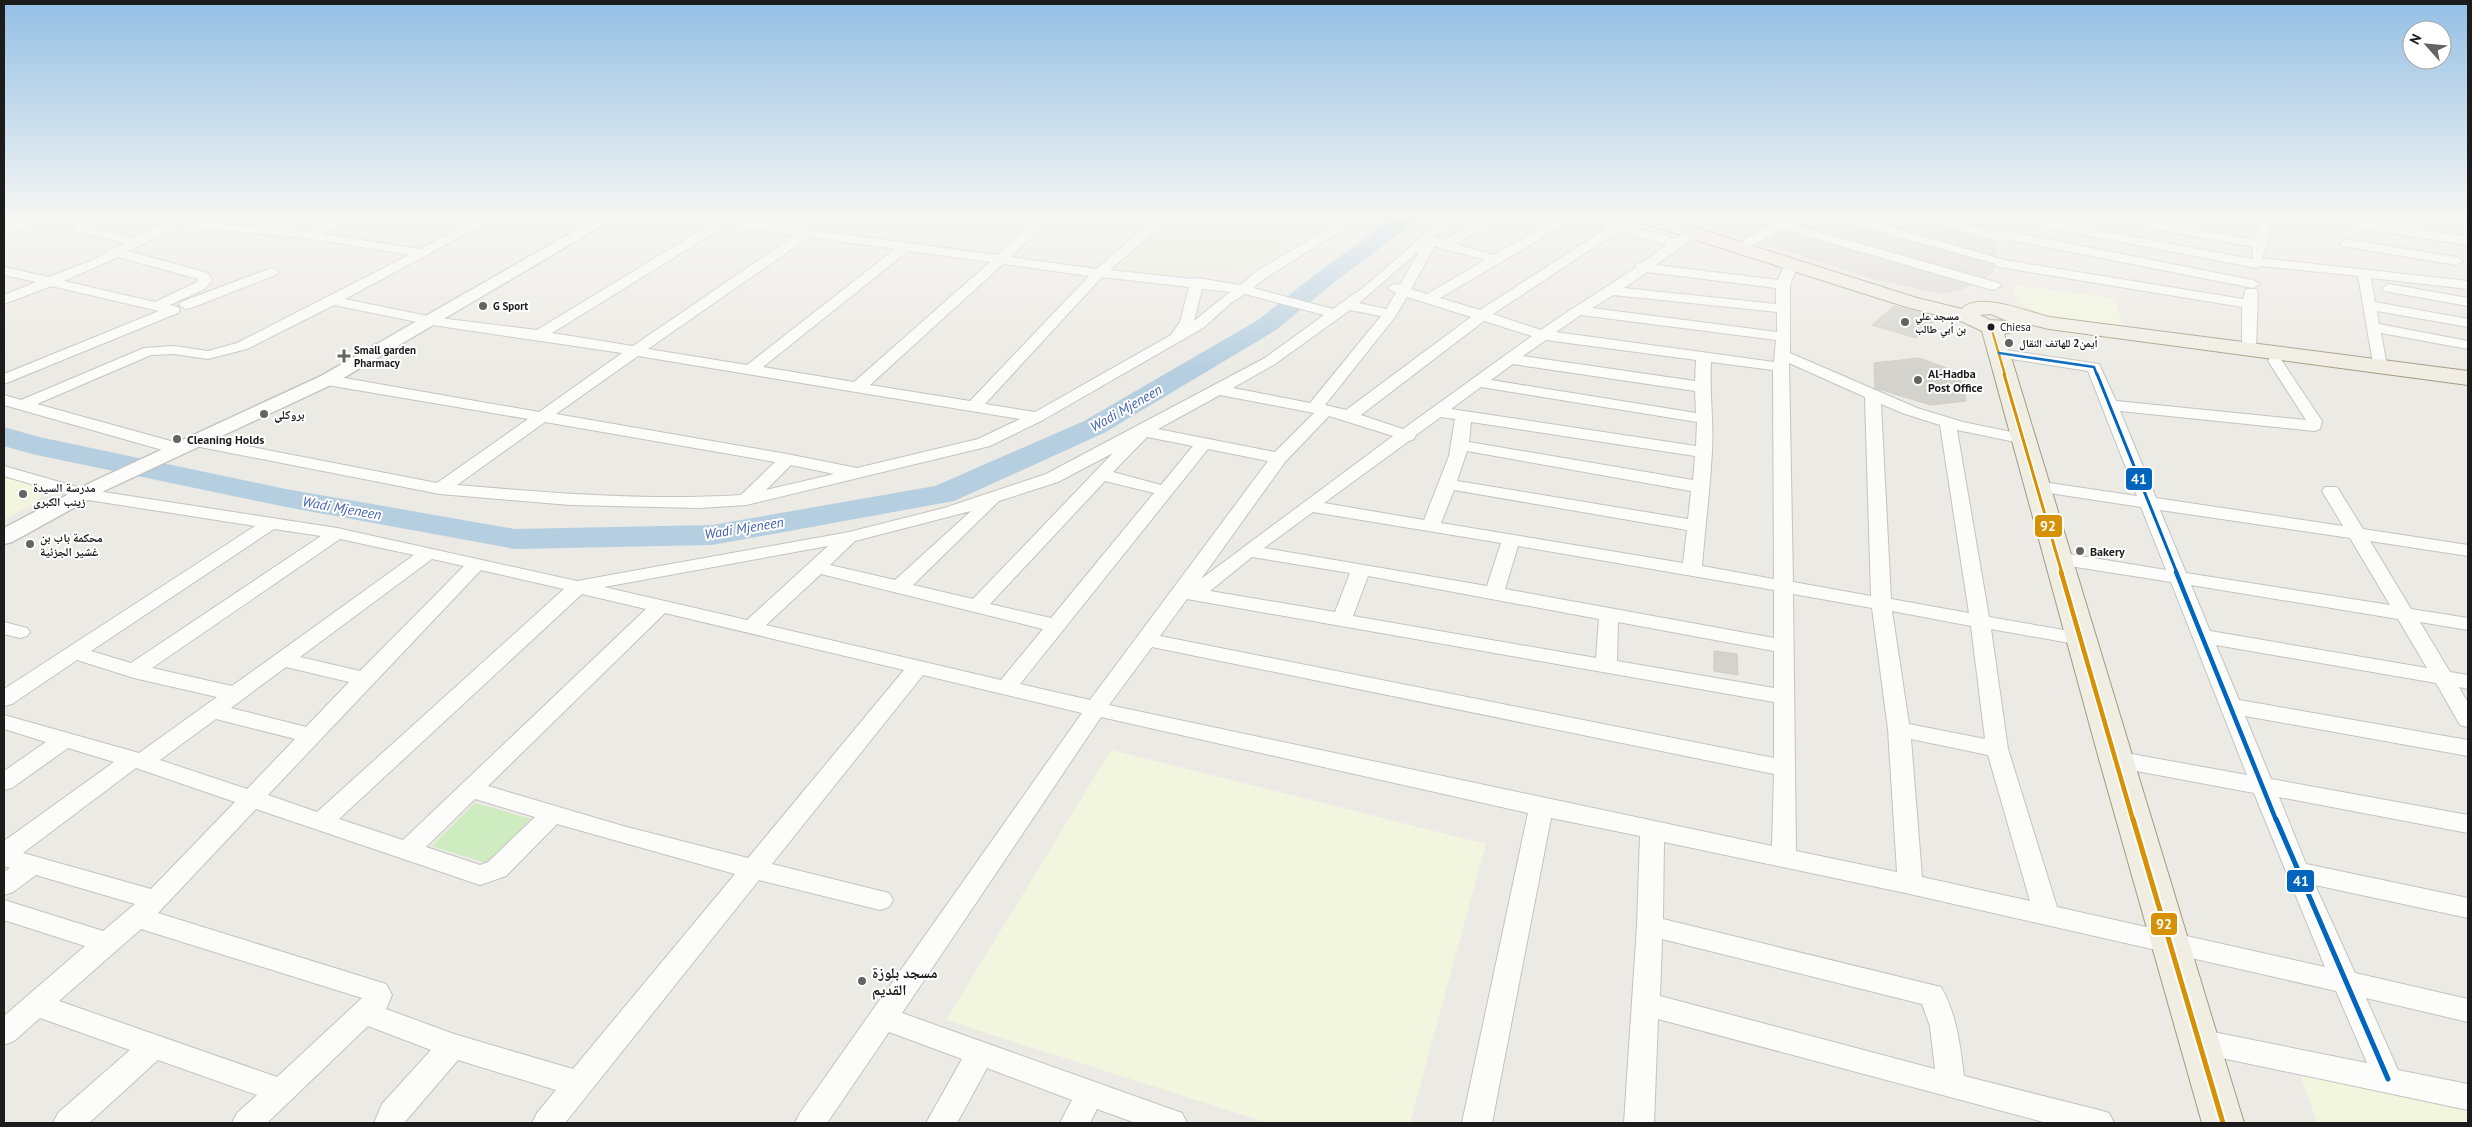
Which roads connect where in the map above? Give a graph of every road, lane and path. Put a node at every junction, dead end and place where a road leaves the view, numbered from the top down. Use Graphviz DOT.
graph roads {
  1 [pos="1641,267"];
  2 [pos="86,268"];
  3 [pos="172,268"];
  4 [pos="395,268"];
  5 [pos="523,268"];
  6 [pos="649,268"];
  7 [pos="757,268"];
  8 [pos="879,268"];
  9 [pos="990,268"];
  10 [pos="1057,268"];
  11 [pos="1105,268"];
  12 [pos="1272,268"];
  13 [pos="1398,268"];
  14 [pos="1419,268"];
  15 [pos="1484,268"];
  16 [pos="1555,268"];
  17 [pos="1646,268"];
  18 [pos="1790,268"];
  19 [pos="1800,268"];
  20 [pos="1829,268"];
  21 [pos="1931,268"];
  22 [pos="1998,268"];
  23 [pos="2032,268"];
  24 [pos="2167,268"];
  25 [pos="2255,268"];
  26 [pos="2353,268"];
  27 [pos="2459,268"];
  28 [pos="4,271"];
  29 [pos="271,272"];
  30 [pos="1099,273"];
  31 [pos="2365,279"];
  32 [pos="51,281"];
  33 [pos="1197,282"];
  34 [pos="1377,283"];
  35 [pos="2253,284"];
  36 [pos="2468,284"];
  37 [pos="1783,285"];
  38 [pos="1994,286"];
  39 [pos="1243,289"];
  40 [pos="1611,290"];
  41 [pos="1405,291"];
  42 [pos="1430,298"];
  43 [pos="4,300"];
  44 [pos="332,300"];
  45 [pos="2468,302"];
  46 [pos="2248,304"];
  47 [pos="158,305"];
  48 [pos="2369,305"];
  49 [pos="1784,309"];
  50 [pos="173,310"];
  51 [pos="1341,310"];
  52 [pos="1578,310"];
  53 [pos="1390,314"];
  54 [pos="1482,315"];
  55 [pos="432,321"];
  56 [pos="1992,322"];
  57 [pos="2468,323"];
  58 [pos="2373,327"];
  59 [pos="539,335"];
  60 [pos="1544,335"];
  61 [pos="1653,335"];
  62 [pos="1177,336"];
  63 [pos="2468,345"];
  64 [pos="2249,349"];
  65 [pos="635,351"];
  66 [pos="1782,353"];
  67 [pos="1704,357"];
  68 [pos="1511,359"];
  69 [pos="2275,361"];
  70 [pos="2379,366"];
  71 [pos="750,370"];
  72 [pos="2468,378"];
  73 [pos="4,379"];
  74 [pos="327,380"];
  75 [pos="1478,382"];
  76 [pos="2468,386"];
  77 [pos="858,387"];
  78 [pos="1702,387"];
  79 [pos="1218,390"];
  80 [pos="1873,395"];
  81 [pos="4,400"];
  82 [pos="22,405"];
  83 [pos="2108,405"];
  84 [pos="974,406"];
  85 [pos="1320,409"];
  86 [pos="1440,412"];
  87 [pos="1462,415"];
  88 [pos="541,416"];
  89 [pos="1349,416"];
  90 [pos="1036,417"];
  91 [pos="1705,419"];
  92 [pos="1948,423"];
  93 [pos="1143,431"];
  94 [pos="1408,436"];
  95 [pos="2025,440"];
  96 [pos="195,441"];
  97 [pos="1202,444"];
  98 [pos="1461,445"];
  99 [pos="174,451"];
  100 [pos="1704,452"];
  101 [pos="1279,458"];
  102 [pos="787,459"];
  103 [pos="4,471"];
  104 [pos="861,474"];
  105 [pos="1100,474"];
  106 [pos="1446,484"];
  107 [pos="2036,486"];
  108 [pos="1700,487"];
  109 [pos="440,489"];
  110 [pos="90,490"];
  111 [pos="1165,491"];
  112 [pos="2330,491"];
  113 [pos="997,496"];
  114 [pos="746,500"];
  115 [pos="2147,502"];
  116 [pos="1310,506"];
  117 [pos="271,522"];
  118 [pos="906,523"];
  119 [pos="1431,526"];
  120 [pos="1698,526"];
  121 [pos="337,533"];
  122 [pos="2356,534"];
  123 [pos="952,536"];
  124 [pos="4,537"];
  125 [pos="849,537"];
  126 [pos="1511,540"];
  127 [pos="2468,550"];
  128 [pos="1248,551"];
  129 [pos="426,554"];
  130 [pos="2057,558"];
  131 [pos="476,563"];
  132 [pos="816,567"];
  133 [pos="1361,569"];
  134 [pos="1692,570"];
  135 [pos="2178,578"];
  136 [pos="579,586"];
  137 [pos="1782,586"];
  138 [pos="899,587"];
  139 [pos="1188,593"];
  140 [pos="1494,593"];
  141 [pos="1881,604"];
  142 [pos="661,606"];
  143 [pos="977,606"];
  144 [pos="2404,613"];
  145 [pos="1610,614"];
  146 [pos="1342,619"];
  147 [pos="1980,620"];
  148 [pos="2468,624"];
  149 [pos="1058,626"];
  150 [pos="752,627"];
  151 [pos="2201,636"];
  152 [pos="2081,639"];
  153 [pos="1149,640"];
  154 [pos="1783,646"];
  155 [pos="75,653"];
  156 [pos="284,660"];
  157 [pos="1606,666"];
  158 [pos="918,667"];
  159 [pos="134,671"];
  160 [pos="2443,677"];
  161 [pos="364,678"];
  162 [pos="2468,682"];
  163 [pos="1006,688"];
  164 [pos="237,694"];
  165 [pos="1784,697"];
  166 [pos="4,699"];
  167 [pos="2230,706"];
  168 [pos="1096,709"];
  169 [pos="213,711"];
  170 [pos="2468,720"];
  171 [pos="4,722"];
  172 [pos="1899,729"];
  173 [pos="310,735"];
  174 [pos="66,740"];
  175 [pos="2468,748"];
  176 [pos="1997,749"];
  177 [pos="2115,759"];
  178 [pos="138,760"];
  179 [pos="1785,768"];
  180 [pos="4,782"];
  181 [pos="2262,786"];
  182 [pos="471,789"];
  183 [pos="250,800"];
  184 [pos="1541,807"];
  185 [pos="552,815"];
  186 [pos="321,822"];
  187 [pos="2468,824"];
  188 [pos="1652,831"];
  189 [pos="408,850"];
  190 [pos="4,856"];
  191 [pos="1784,858"];
  192 [pos="32,865"];
  193 [pos="752,870"];
  194 [pos="2297,872"];
  195 [pos="1910,884"];
  196 [pos="4,885"];
  197 [pos="156,900"];
  198 [pos="880,900"];
  199 [pos="2468,908"];
  200 [pos="4,910"];
  201 [pos="2047,916"];
  202 [pos="136,918"];
  203 [pos="1650,926"];
  204 [pos="2170,942"];
  205 [pos="108,943"];
  206 [pos="2344,981"];
  207 [pos="1646,1004"];
  208 [pos="38,1005"];
  209 [pos="2468,1010"];
  210 [pos="364,1013"];
  211 [pos="884,1019"];
  212 [pos="6,1029"];
  213 [pos="2198,1041"];
  214 [pos="453,1046"];
  215 [pos="153,1047"];
  216 [pos="980,1055"];
  217 [pos="2388,1079"];
  218 [pos="579,1084"];
  219 [pos="1952,1086"];
  220 [pos="281,1090"];
  221 [pos="1090,1094"];
  222 [pos="2468,1097"];
  223 [pos="68,1123"];
  224 [pos="246,1123"];
  225 [pos="389,1123"];
  226 [pos="547,1123"];
  227 [pos="810,1123"];
  228 [pos="941,1123"];
  229 [pos="1076,1123"];
  230 [pos="1172,1123"];
  231 [pos="1478,1123"];
  232 [pos="1639,1123"];
  233 [pos="2099,1123"];
  234 [pos="2223,1123"];
  1 -- 40 [label="street"];
  2 -- 32 [label="street"];
  3 -- 47 [label="street"];
  4 -- 44 [label="street"];
  5 -- 55 [label="street"];
  6 -- 59 [label="street"];
  7 -- 65 [label="street"];
  8 -- 71 [label="street"];
  9 -- 77 [label="street"];
  10 -- 30 [label="street"];
  11 -- 30 [label="street"];
  12 -- 39 [label="street"];
  13 -- 34 [label="street"];
  14 -- 41 [label="street"];
  15 -- 42 [label="street"];
  16 -- 54 [label="street"];
  17 -- 37 [label="street"];
  18 -- 37 [label="street"];
  19 -- 56 [label="main road"];
  20 -- 56 [label="main road"];
  21 -- 38 [label="street"];
  22 -- 38 [label="street"];
  23 -- 46 [label="street"];
  24 -- 35 [label="street"];
  25 -- 35 [label="street"];
  26 -- 31 [label="street"];
  27 -- 36 [label="street"];
  28 -- 32 [label="street"];
  29 -- 50 [label="street"];
  30 -- 33 [label="street"];
  30 -- 84 [label="street"];
  31 -- 36 [label="street"];
  31 -- 45 [label="street"];
  31 -- 48 [label="street"];
  32 -- 43 [label="street"];
  32 -- 47 [label="street"];
  33 -- 39 [label="street"];
  33 -- 62 [label="street"];
  34 -- 41 [label="street"];
  34 -- 51 [label="street"];
  35 -- 46 [label="street"];
  37 -- 49 [label="street"];
  38 -- 56 [label="street"];
  39 -- 51 [label="street"];
  39 -- 62 [label="street"];
  40 -- 49 [label="street"];
  40 -- 52 [label="street"];
  41 -- 42 [label="street"];
  41 -- 53 [label="street"];
  42 -- 54 [label="street"];
  44 -- 55 [label="street"];
  44 -- 82 [label="street"];
  46 -- 64 [label="street"];
  47 -- 50 [label="street"];
  48 -- 57 [label="street"];
  48 -- 58 [label="street"];
  49 -- 66 [label="street"];
  50 -- 73 [label="street"];
  51 -- 53 [label="street"];
  51 -- 79 [label="street"];
  52 -- 60 [label="street"];
  52 -- 61 [label="street"];
  53 -- 85 [label="street"];
  54 -- 60 [label="street"];
  54 -- 89 [label="street"];
  55 -- 59 [label="street"];
  55 -- 74 [label="street"];
  56 -- 64 [label="main road"];
  56 -- 69 [label="main road"];
  56 -- 83 [label="street"];
  56 -- 95 [label="main road"];
  58 -- 63 [label="street"];
  58 -- 70 [label="street"];
  59 -- 65 [label="street"];
  60 -- 61 [label="street"];
  60 -- 68 [label="street"];
  61 -- 66 [label="street"];
  61 -- 67 [label="street"];
  62 -- 90 [label="street"];
  64 -- 70 [label="main road"];
  65 -- 71 [label="street"];
  65 -- 88 [label="street"];
  66 -- 67 [label="street"];
  66 -- 80 [label="street"];
  66 -- 137 [label="street"];
  67 -- 78 [label="street"];
  68 -- 75 [label="street"];
  68 -- 78 [label="street"];
  69 -- 76 [label="main road"];
  69 -- 83 [label="street"];
  70 -- 72 [label="main road"];
  71 -- 77 [label="street"];
  74 -- 88 [label="street"];
  74 -- 96 [label="street"];
  75 -- 86 [label="street"];
  75 -- 91 [label="street"];
  77 -- 84 [label="street"];
  78 -- 91 [label="street"];
  79 -- 85 [label="street"];
  79 -- 93 [label="street"];
  80 -- 92 [label="street"];
  80 -- 141 [label="street"];
  81 -- 82 [label="street"];
  82 -- 99 [label="street"];
  83 -- 115 [label="street"];
  84 -- 90 [label="street"];
  85 -- 89 [label="street"];
  85 -- 101 [label="street"];
  86 -- 87 [label="street"];
  86 -- 94 [label="street"];
  87 -- 98 [label="street"];
  87 -- 100 [label="street"];
  88 -- 102 [label="street"];
  88 -- 109 [label="street"];
  89 -- 94 [label="street"];
  90 -- 104 [label="street"];
  91 -- 100 [label="street"];
  92 -- 95 [label="street"];
  92 -- 147 [label="street"];
  93 -- 97 [label="street"];
  93 -- 105 [label="street"];
  93 -- 113 [label="street"];
  94 -- 116 [label="street"];
  95 -- 107 [label="main road"];
  96 -- 99 [label="street"];
  96 -- 109 [label="street"];
  97 -- 101 [label="street"];
  97 -- 111 [label="street"];
  98 -- 106 [label="street"];
  98 -- 108 [label="street"];
  99 -- 110 [label="street"];
  100 -- 108 [label="street"];
  101 -- 139 [label="street"];
  102 -- 104 [label="street"];
  102 -- 114 [label="street"];
  103 -- 110 [label="street"];
  104 -- 114 [label="street"];
  105 -- 111 [label="street"];
  105 -- 143 [label="street"];
  106 -- 119 [label="street"];
  106 -- 120 [label="street"];
  107 -- 115 [label="street"];
  107 -- 130 [label="main road"];
  108 -- 120 [label="street"];
  109 -- 114 [label="street"];
  110 -- 117 [label="street"];
  110 -- 124 [label="street"];
  111 -- 149 [label="street"];
  112 -- 122 [label="street"];
  113 -- 118 [label="street"];
  113 -- 123 [label="street"];
  115 -- 122 [label="street"];
  115 -- 135 [label="street"];
  116 -- 119 [label="street"];
  116 -- 128 [label="street"];
  117 -- 121 [label="street"];
  117 -- 155 [label="street"];
  118 -- 123 [label="street"];
  118 -- 125 [label="street"];
  119 -- 126 [label="street"];
  120 -- 134 [label="street"];
  121 -- 129 [label="street"];
  121 -- 159 [label="street"];
  122 -- 127 [label="street"];
  122 -- 144 [label="street"];
  123 -- 138 [label="street"];
  125 -- 132 [label="street"];
  125 -- 136 [label="street"];
  126 -- 134 [label="street"];
  126 -- 140 [label="street"];
  128 -- 133 [label="street"];
  128 -- 139 [label="street"];
  129 -- 131 [label="street"];
  129 -- 156 [label="street"];
  130 -- 135 [label="street"];
  130 -- 152 [label="main road"];
  131 -- 136 [label="street"];
  131 -- 161 [label="street"];
  132 -- 138 [label="street"];
  132 -- 150 [label="street"];
  133 -- 140 [label="street"];
  133 -- 146 [label="street"];
  134 -- 137 [label="street"];
  135 -- 144 [label="street"];
  135 -- 151 [label="street"];
  136 -- 142 [label="street"];
  136 -- 186 [label="street"];
  137 -- 141 [label="street"];
  137 -- 154 [label="street"];
  138 -- 143 [label="street"];
  139 -- 146 [label="street"];
  139 -- 153 [label="street"];
  140 -- 145 [label="street"];
  141 -- 147 [label="street"];
  141 -- 172 [label="street"];
  142 -- 150 [label="street"];
  142 -- 182 [label="street"];
  143 -- 149 [label="street"];
  144 -- 148 [label="street"];
  144 -- 160 [label="street"];
  145 -- 154 [label="street"];
  145 -- 157 [label="street"];
  146 -- 157 [label="street"];
  147 -- 152 [label="street"];
  147 -- 176 [label="street"];
  149 -- 163 [label="street"];
  150 -- 158 [label="street"];
  151 -- 160 [label="street"];
  151 -- 167 [label="street"];
  152 -- 177 [label="main road"];
  153 -- 168 [label="street"];
  153 -- 179 [label="street"];
  154 -- 165 [label="street"];
  155 -- 159 [label="street"];
  155 -- 166 [label="street"];
  156 -- 161 [label="street"];
  156 -- 164 [label="street"];
  157 -- 165 [label="street"];
  158 -- 163 [label="street"];
  158 -- 193 [label="street"];
  159 -- 164 [label="street"];
  160 -- 162 [label="street"];
  160 -- 170 [label="street"];
  161 -- 173 [label="street"];
  163 -- 168 [label="street"];
  164 -- 169 [label="street"];
  165 -- 179 [label="street"];
  167 -- 175 [label="street"];
  167 -- 181 [label="street"];
  168 -- 184 [label="street"];
  168 -- 211 [label="street"];
  169 -- 173 [label="street"];
  169 -- 178 [label="street"];
  171 -- 174 [label="street"];
  172 -- 176 [label="street"];
  172 -- 195 [label="street"];
  173 -- 183 [label="street"];
  174 -- 178 [label="street"];
  174 -- 180 [label="street"];
  176 -- 201 [label="street"];
  177 -- 181 [label="street"];
  177 -- 204 [label="main road"];
  178 -- 183 [label="street"];
  178 -- 190 [label="street"];
  179 -- 191 [label="street"];
  181 -- 187 [label="street"];
  181 -- 194 [label="street"];
  182 -- 185 [label="street"];
  182 -- 189 [label="street"];
  183 -- 186 [label="street"];
  183 -- 197 [label="street"];
  184 -- 188 [label="street"];
  184 -- 231 [label="street"];
  185 -- 189 [label="street"];
  185 -- 193 [label="street"];
  186 -- 189 [label="street"];
  188 -- 191 [label="street"];
  188 -- 203 [label="street"];
  190 -- 192 [label="street"];
  191 -- 195 [label="street"];
  192 -- 196 [label="street"];
  192 -- 197 [label="street"];
  193 -- 198 [label="street"];
  193 -- 218 [label="street"];
  194 -- 199 [label="street"];
  194 -- 206 [label="street"];
  195 -- 201 [label="street"];
  197 -- 202 [label="street"];
  200 -- 205 [label="street"];
  201 -- 204 [label="street"];
  202 -- 205 [label="street"];
  202 -- 210 [label="street"];
  203 -- 207 [label="street"];
  203 -- 219 [label="street"];
  204 -- 206 [label="street"];
  204 -- 213 [label="main road"];
  205 -- 208 [label="street"];
  206 -- 209 [label="street"];
  206 -- 217 [label="street"];
  207 -- 219 [label="street"];
  207 -- 232 [label="street"];
  208 -- 212 [label="street"];
  208 -- 215 [label="street"];
  210 -- 214 [label="street"];
  210 -- 220 [label="street"];
  211 -- 216 [label="street"];
  211 -- 227 [label="street"];
  213 -- 217 [label="street"];
  213 -- 234 [label="main road"];
  214 -- 218 [label="street"];
  214 -- 225 [label="street"];
  215 -- 220 [label="street"];
  215 -- 223 [label="street"];
  216 -- 221 [label="street"];
  216 -- 228 [label="street"];
  217 -- 222 [label="street"];
  218 -- 226 [label="street"];
  219 -- 233 [label="street"];
  220 -- 224 [label="street"];
  221 -- 229 [label="street"];
  221 -- 230 [label="street"];
}
